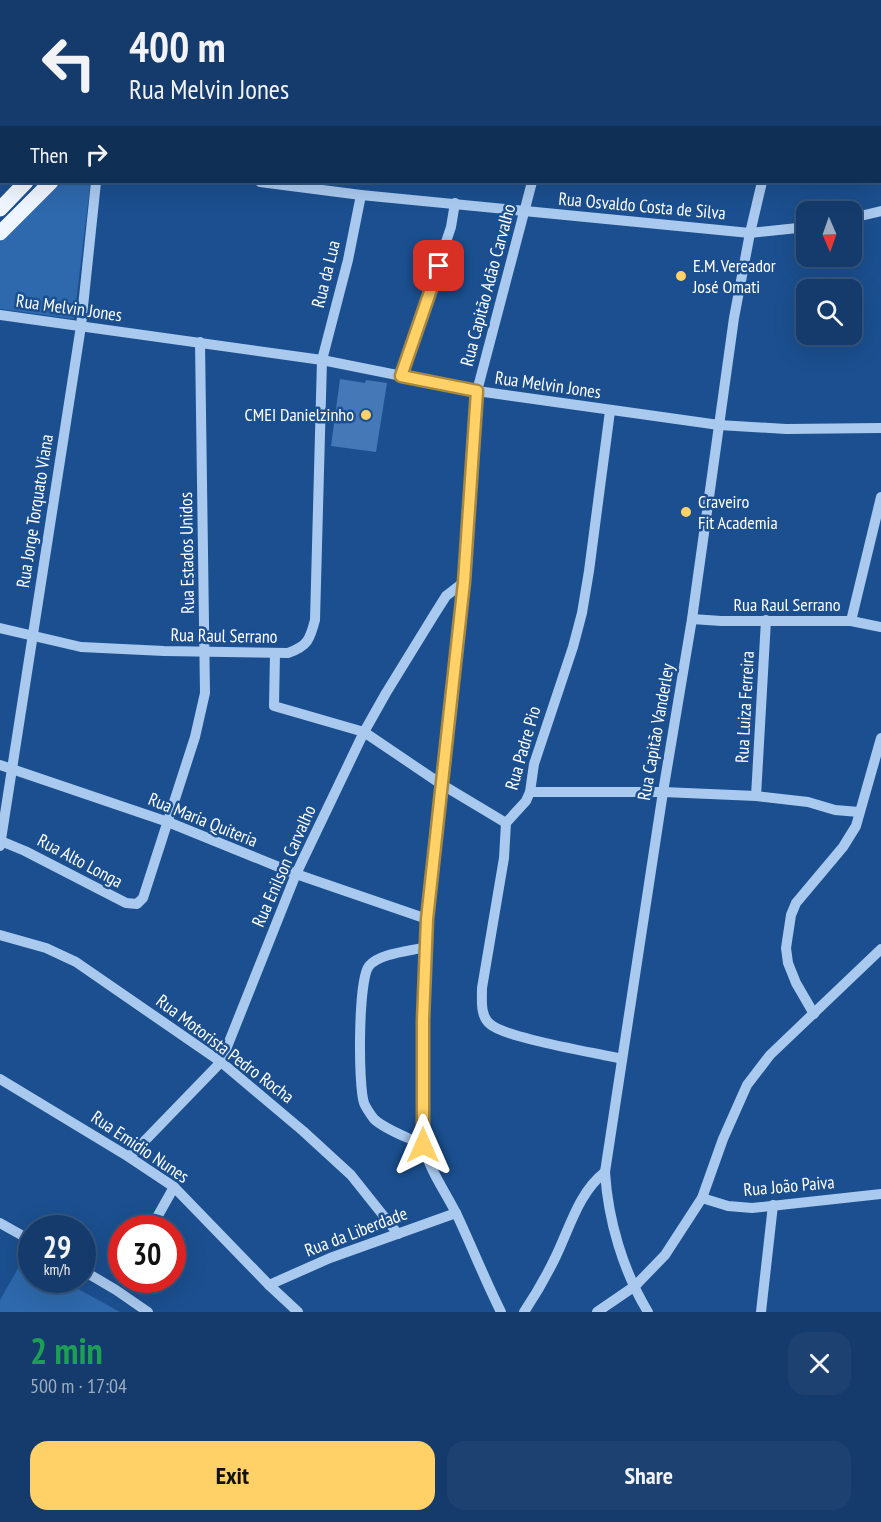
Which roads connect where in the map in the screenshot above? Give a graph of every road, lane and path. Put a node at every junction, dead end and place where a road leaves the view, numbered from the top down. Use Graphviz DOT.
graph roads {
  1 [pos="25,183"];
  2 [pos="50,183"];
  3 [pos="96,183"];
  4 [pos="268,183"];
  5 [pos="532,183"];
  6 [pos="762,183"];
  7 [pos="361,195"];
  8 [pos="456,203"];
  9 [pos="1,207"];
  10 [pos="524,211"];
  11 [pos="881,211"];
  12 [pos="862,216"];
  13 [pos="796,228"];
  14 [pos="0,233"];
  15 [pos="750,233"];
  16 [pos="0,315"];
  17 [pos="81,326"];
  18 [pos="200,342"];
  19 [pos="322,360"];
  20 [pos="401,376"];
  21 [pos="477,391"];
  22 [pos="610,411"];
  23 [pos="719,425"];
  24 [pos="881,428"];
  25 [pos="881,497"];
  26 [pos="464,582"];
  27 [pos="692,619"];
  28 [pos="766,620"];
  29 [pos="851,621"];
  30 [pos="881,627"];
  31 [pos="0,628"];
  32 [pos="32,637"];
  33 [pos="206,650"];
  34 [pos="275,653"];
  35 [pos="364,732"];
  36 [pos="881,738"];
  37 [pos="0,765"];
  38 [pos="11,768"];
  39 [pos="441,784"];
  40 [pos="530,792"];
  41 [pos="663,792"];
  42 [pos="756,796"];
  43 [pos="860,812"];
  44 [pos="168,822"];
  45 [pos="506,823"];
  46 [pos="0,843"];
  47 [pos="296,874"];
  48 [pos="143,898"];
  49 [pos="427,919"];
  50 [pos="0,935"];
  51 [pos="426,948"];
  52 [pos="881,949"];
  53 [pos="814,1014"];
  54 [pos="622,1059"];
  55 [pos="221,1062"];
  56 [pos="0,1079"];
  57 [pos="423,1145"];
  58 [pos="129,1157"];
  59 [pos="605,1172"];
  60 [pos="174,1187"];
  61 [pos="881,1194"];
  62 [pos="702,1198"];
  63 [pos="773,1205"];
  64 [pos="456,1213"];
  65 [pos="158,1215"];
  66 [pos="0,1223"];
  67 [pos="18,1233"];
  68 [pos="398,1233"];
  69 [pos="269,1285"];
  70 [pos="635,1286"];
  71 [pos="128,1293"];
  72 [pos="148,1312"];
  73 [pos="298,1312"];
  74 [pos="501,1312"];
  75 [pos="524,1312"];
  76 [pos="597,1312"];
  77 [pos="648,1312"];
  78 [pos="761,1312"];
  1 -- 9 [label="main road"];
  2 -- 14 [label="main road"];
  3 -- 17 [label="street, Rua Jorge Torquato Viana"];
  4 -- 7 [label="street, Rua Osvaldo Costa de Silva"];
  5 -- 10 [label="street, Rua Capitão Adão Carvalho"];
  6 -- 15 [label="street, Rua Capitão Vanderley"];
  7 -- 8 [label="street, Rua Osvaldo Costa de Silva"];
  7 -- 19 [label="street, Rua da Lua"];
  8 -- 10 [label="street, Rua Osvaldo Costa de Silva"];
  8 -- 20 [label="street"];
  10 -- 15 [label="street, Rua Osvaldo Costa de Silva"];
  10 -- 21 [label="street, Rua Capitão Adão Carvalho"];
  11 -- 12 [label="street"];
  13 -- 15 [label="street, Rua Osvaldo Costa de Silva"];
  15 -- 23 [label="street, Rua Capitão Vanderley"];
  16 -- 17 [label="street, Rua Melvin Jones"];
  17 -- 18 [label="street, Rua Melvin Jones"];
  17 -- 32 [label="street, Rua Jorge Torquato Viana"];
  18 -- 19 [label="street, Rua Melvin Jones"];
  18 -- 33 [label="street, Rua Estados Unidos"];
  19 -- 20 [label="street, Rua Melvin Jones"];
  19 -- 34 [label="street, Rua Raul Serrano"];
  20 -- 21 [label="street, Rua Melvin Jones"];
  21 -- 22 [label="street, Rua Melvin Jones"];
  21 -- 26 [label="street, Rua Capitão Adão Carvalho"];
  22 -- 23 [label="street, Rua Melvin Jones"];
  22 -- 40 [label="street, Rua Padre Pio"];
  23 -- 24 [label="street, Rua Melvin Jones"];
  23 -- 27 [label="street, Rua Capitão Vanderley"];
  25 -- 29 [label="street"];
  26 -- 35 [label="street, Rua Enilson Carvalho"];
  26 -- 39 [label="street, Rua Capitão Adão Carvalho"];
  27 -- 28 [label="street, Rua Raul Serrano"];
  27 -- 41 [label="street, Rua Capitão Vanderley"];
  28 -- 29 [label="street, Rua Raul Serrano"];
  28 -- 42 [label="street, Rua Luiza Ferreira"];
  29 -- 30 [label="street, Rua Raul Serrano"];
  31 -- 32 [label="street, Rua Raul Serrano"];
  32 -- 33 [label="street, Rua Raul Serrano"];
  32 -- 38 [label="street, Rua Jorge Torquato Viana"];
  33 -- 34 [label="street, Rua Raul Serrano"];
  33 -- 44 [label="street, Rua Estados Unidos"];
  34 -- 35 [label="street"];
  35 -- 39 [label="street"];
  35 -- 47 [label="street, Rua Enilson Carvalho"];
  36 -- 43 [label="street"];
  37 -- 38 [label="street, Rua Maria Quiteria"];
  38 -- 44 [label="street, Rua Maria Quiteria"];
  38 -- 46 [label="street, Rua Jorge Torquato Viana"];
  39 -- 45 [label="street"];
  39 -- 49 [label="street, Rua Capitão Adão Carvalho"];
  40 -- 41 [label="street"];
  40 -- 45 [label="street, Rua Padre Pio"];
  41 -- 42 [label="street"];
  41 -- 54 [label="street, Rua Capitão Vanderley"];
  42 -- 43 [label="street"];
  43 -- 53 [label="street"];
  44 -- 47 [label="street, Rua Maria Quiteria"];
  44 -- 48 [label="street, Rua Estados Unidos"];
  45 -- 54 [label="street"];
  46 -- 48 [label="street, Rua Alto Longa"];
  47 -- 49 [label="street, Rua Maria Quiteria"];
  47 -- 55 [label="street, Rua Enilson Carvalho"];
  49 -- 51 [label="street, Rua Capitão Adão Carvalho"];
  50 -- 55 [label="street, Rua Motorista Pedro Rocha"];
  51 -- 57 [label="street, Rua Capitão Adão Carvalho"];
  51 -- 57 [label="street"];
  52 -- 53 [label="street"];
  53 -- 62 [label="street"];
  54 -- 59 [label="street, Rua Capitão Vanderley"];
  55 -- 58 [label="street, Rua Enilson Carvalho"];
  55 -- 68 [label="street, Rua Motorista Pedro Rocha"];
  56 -- 58 [label="street, Rua Emidio Nunes"];
  57 -- 64 [label="street, Rua Capitão Adão Carvalho"];
  58 -- 60 [label="street, Rua Emidio Nunes"];
  59 -- 70 [label="street, Rua Capitão Vanderley"];
  59 -- 75 [label="street"];
  60 -- 65 [label="street"];
  60 -- 69 [label="street, Rua Emidio Nunes"];
  61 -- 63 [label="street, Rua João Paiva"];
  62 -- 63 [label="street, Rua João Paiva"];
  62 -- 70 [label="street"];
  63 -- 78 [label="street"];
  64 -- 68 [label="street, Rua da Liberdade"];
  64 -- 74 [label="street, Rua Capitão Adão Carvalho"];
  66 -- 67 [label="street"];
  68 -- 69 [label="street, Rua da Liberdade"];
  69 -- 73 [label="street, Rua Emidio Nunes"];
  70 -- 76 [label="street"];
  70 -- 77 [label="street, Rua Capitão Vanderley"];
  71 -- 72 [label="street"];
}
